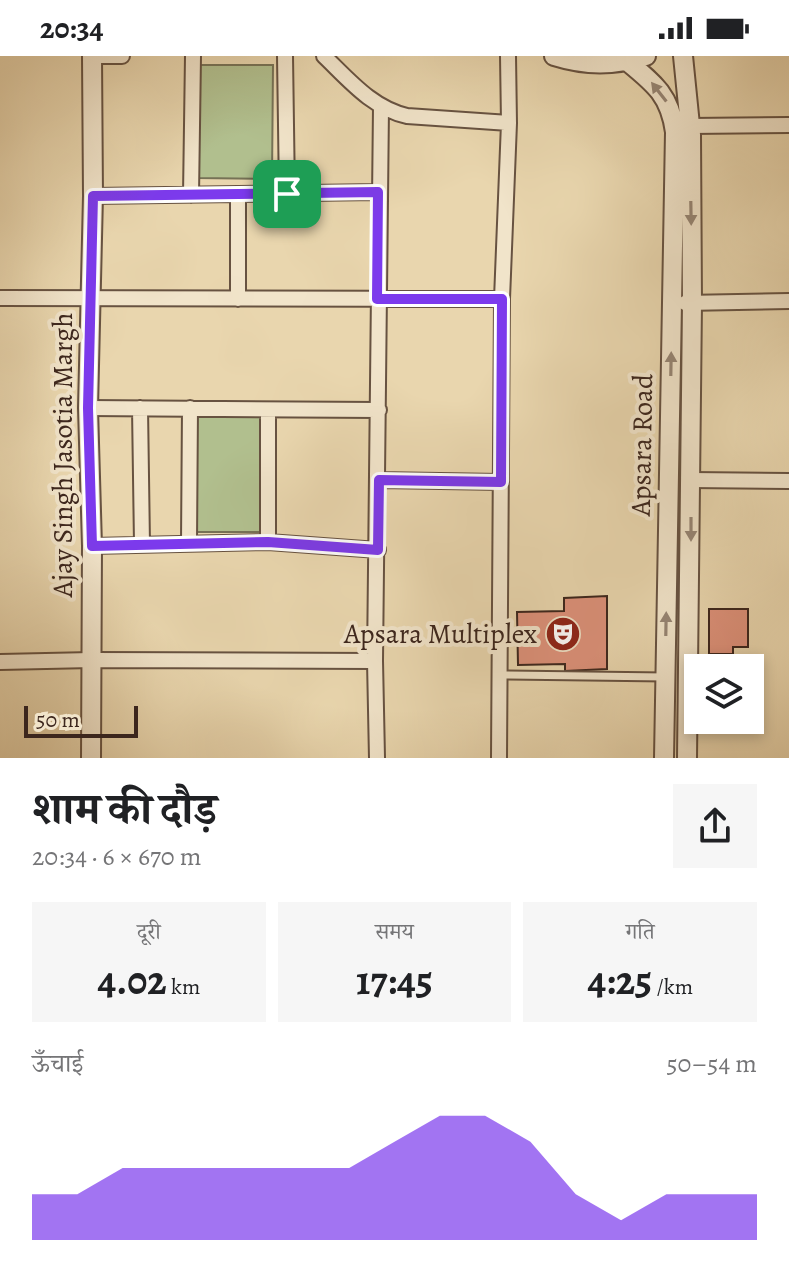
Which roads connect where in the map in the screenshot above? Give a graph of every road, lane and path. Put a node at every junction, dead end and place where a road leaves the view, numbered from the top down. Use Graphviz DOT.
graph roads {
  1 [pos="92,56"];
  2 [pos="122,56"];
  3 [pos="193,56"];
  4 [pos="285,56"];
  5 [pos="324,56"];
  6 [pos="508,56"];
  7 [pos="554,56"];
  8 [pos="683,56"];
  9 [pos="637,59"];
  10 [pos="381,107"];
  11 [pos="509,123"];
  12 [pos="789,125"];
  13 [pos="685,131"];
  14 [pos="378,192"];
  15 [pos="287,194"];
  16 [pos="191,195"];
  17 [pos="238,195"];
  18 [pos="93,196"];
  19 [pos="0,298"];
  20 [pos="90,299"];
  21 [pos="238,299"];
  22 [pos="377,299"];
  23 [pos="502,299"];
  24 [pos="789,301"];
  25 [pos="692,303"];
  26 [pos="672,304"];
  27 [pos="88,408"];
  28 [pos="140,408"];
  29 [pos="190,408"];
  30 [pos="379,410"];
  31 [pos="268,411"];
  32 [pos="379,480"];
  33 [pos="691,480"];
  34 [pos="789,481"];
  35 [pos="501,482"];
  36 [pos="189,542"];
  37 [pos="268,542"];
  38 [pos="142,544"];
  39 [pos="92,546"];
  40 [pos="378,550"];
  41 [pos="92,660"];
  42 [pos="375,661"];
  43 [pos="0,662"];
  44 [pos="500,675"];
  45 [pos="665,677"];
  46 [pos="91,758"];
  47 [pos="377,758"];
  48 [pos="499,758"];
  49 [pos="664,758"];
  50 [pos="687,758"];
  1 -- 2 [label="street"];
  1 -- 18 [label="street, Ajay Singh Jasotia Margh"];
  3 -- 16 [label="street"];
  4 -- 15 [label="street"];
  5 -- 10 [label="street"];
  6 -- 11 [label="street"];
  7 -- 9 [label="street"];
  8 -- 13 [label="street"];
  13 -- 9 [label="street, one-way"];
  10 -- 11 [label="street"];
  10 -- 14 [label="street"];
  11 -- 23 [label="street"];
  12 -- 13 [label="street"];
  13 -- 25 [label="street, Apsara Road, one-way"];
  13 -- 26 [label="street, Apsara Road"];
  14 -- 15 [label="street"];
  14 -- 22 [label="street"];
  15 -- 17 [label="street"];
  16 -- 17 [label="street"];
  16 -- 18 [label="street"];
  17 -- 21 [label="street"];
  18 -- 20 [label="street, Ajay Singh Jasotia Margh"];
  19 -- 20 [label="street"];
  20 -- 21 [label="street"];
  20 -- 27 [label="street, Ajay Singh Jasotia Margh"];
  21 -- 22 [label="street"];
  22 -- 23 [label="street"];
  22 -- 30 [label="street"];
  23 -- 35 [label="street"];
  24 -- 25 [label="street"];
  25 -- 26 [label="street"];
  25 -- 33 [label="street, Apsara Road"];
  45 -- 26 [label="street, Apsara Road, one-way"];
  27 -- 28 [label="street"];
  27 -- 39 [label="street, Ajay Singh Jasotia Margh"];
  28 -- 29 [label="street"];
  28 -- 38 [label="street"];
  29 -- 31 [label="street"];
  29 -- 36 [label="street"];
  30 -- 31 [label="street"];
  30 -- 32 [label="street"];
  31 -- 37 [label="street"];
  32 -- 35 [label="street"];
  32 -- 40 [label="street"];
  33 -- 34 [label="street"];
  33 -- 50 [label="street, Apsara Road, one-way"];
  35 -- 44 [label="street"];
  36 -- 37 [label="street"];
  36 -- 38 [label="street"];
  37 -- 40 [label="street"];
  38 -- 39 [label="street"];
  39 -- 41 [label="street, Ajay Singh Jasotia Margh"];
  40 -- 42 [label="street"];
  41 -- 42 [label="street"];
  41 -- 43 [label="street"];
  41 -- 46 [label="street, Ajay Singh Jasotia Margh"];
  42 -- 47 [label="street"];
  44 -- 45 [label="lane"];
  44 -- 48 [label="street"];
  45 -- 49 [label="street, Apsara Road"];
}
